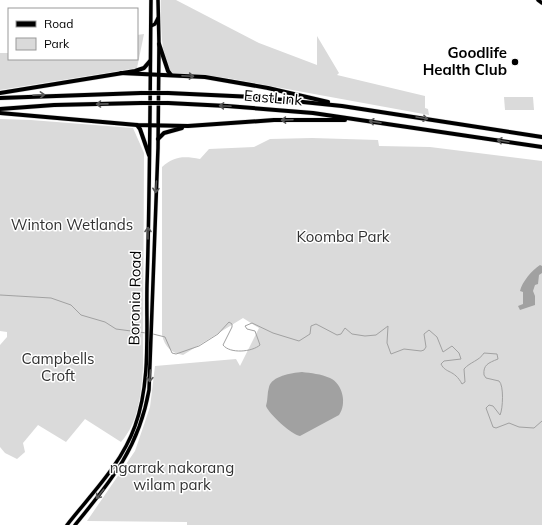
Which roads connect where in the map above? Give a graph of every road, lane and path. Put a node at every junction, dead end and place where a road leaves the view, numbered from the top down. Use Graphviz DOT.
graph roads {
  1 [pos="151,0"];
  2 [pos="158,0"];
  3 [pos="538,0"];
  4 [pos="542,3"];
  5 [pos="158,17"];
  6 [pos="151,26"];
  7 [pos="159,44"];
  8 [pos="150,61"];
  9 [pos="121,73"];
  10 [pos="150,75"];
  11 [pos="159,75"];
  12 [pos="171,75"];
  13 [pos="0,93"];
  14 [pos="0,98"];
  15 [pos="342,106"];
  16 [pos="0,109"];
  17 [pos="0,113"];
  18 [pos="361,120"];
  19 [pos="137,125"];
  20 [pos="149,125"];
  21 [pos="158,126"];
  22 [pos="188,126"];
  23 [pos="542,137"];
  24 [pos="158,139"];
  25 [pos="542,147"];
  26 [pos="149,155"];
  27 [pos="148,248"];
  28 [pos="154,249"];
  29 [pos="131,443"];
  30 [pos="66,525"];
  31 [pos="75,525"];
  1 -- 6 [label="main road, Boronia Road"];
  2 -- 5 [label="main road, Boronia Road"];
  3 -- 4 [label="main road"];
  5 -- 6 [label="main road"];
  5 -- 7 [label="main road, Boronia Road"];
  6 -- 8 [label="main road, Boronia Road"];
  7 -- 11 [label="main road, Boronia Road"];
  7 -- 12 [label="highway"];
  8 -- 9 [label="highway"];
  8 -- 10 [label="main road, Boronia Road"];
  9 -- 10 [label="highway"];
  9 -- 13 [label="highway"];
  10 -- 11 [label="highway"];
  10 -- 20 [label="main road, Boronia Road"];
  11 -- 12 [label="highway"];
  11 -- 21 [label="main road, Boronia Road"];
  12 -- 15 [label="highway, one-way"];
  14 -- 15 [label="highway, EastLink, one-way, bridge"];
  15 -- 23 [label="highway, EastLink, one-way"];
  18 -- 16 [label="highway, EastLink, one-way, bridge"];
  17 -- 19 [label="highway"];
  18 -- 22 [label="highway, one-way"];
  25 -- 18 [label="highway, EastLink, one-way"];
  19 -- 20 [label="highway"];
  19 -- 26 [label="highway"];
  20 -- 21 [label="highway"];
  20 -- 26 [label="main road, Boronia Road"];
  21 -- 22 [label="highway"];
  21 -- 24 [label="main road, Boronia Road"];
  22 -- 24 [label="highway"];
  24 -- 28 [label="main road, Boronia Road, one-way"];
  27 -- 26 [label="main road, Boronia Road, one-way"];
  27 -- 28 [label="main road"];
  27 -- 29 [label="main road, Boronia Road"];
  28 -- 29 [label="main road, Boronia Road, one-way"];
  29 -- 30 [label="main road, Boronia Road"];
  29 -- 31 [label="main road, Boronia Road, one-way"];
}
